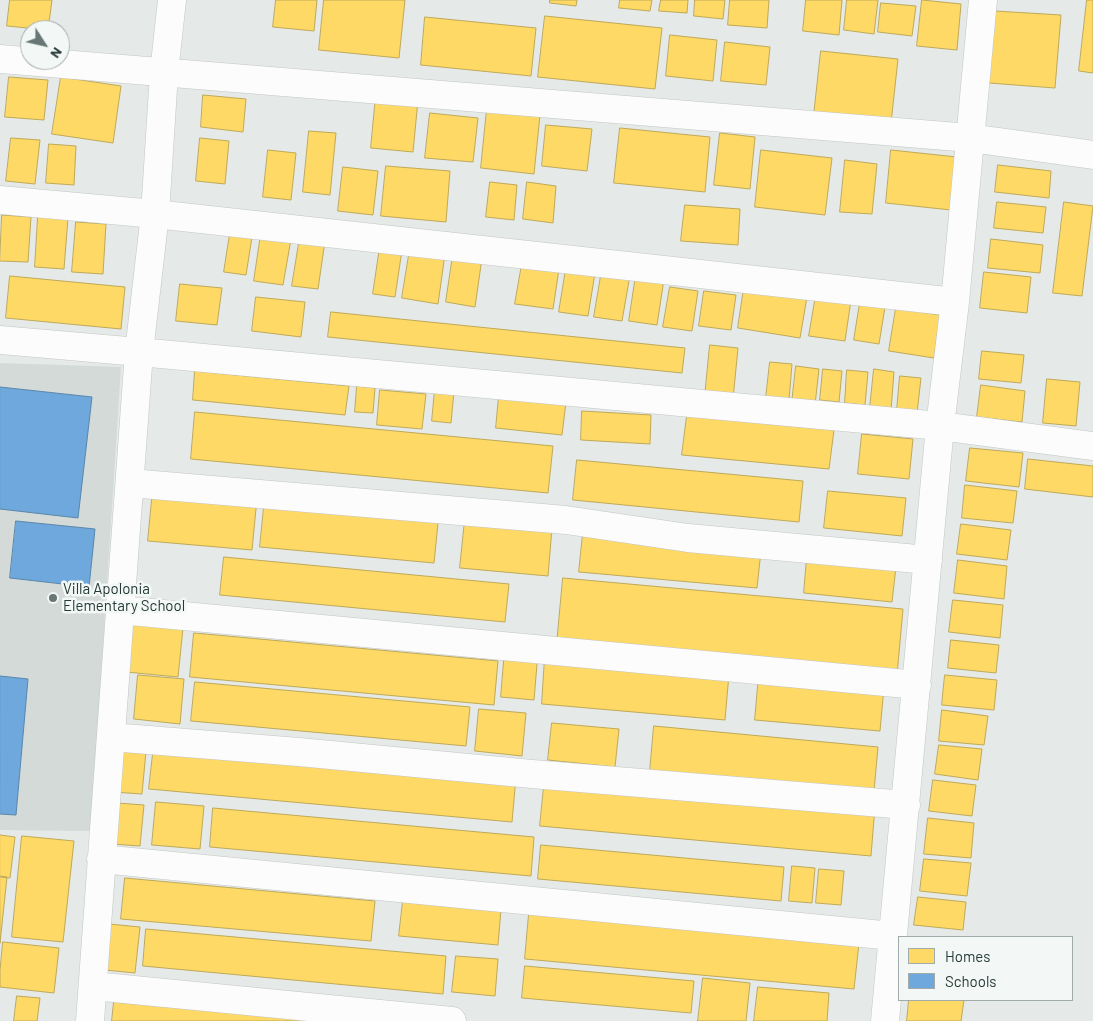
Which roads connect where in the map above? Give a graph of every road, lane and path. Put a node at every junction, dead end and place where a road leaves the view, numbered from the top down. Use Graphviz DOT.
graph roads {
  1 [pos="172,0"];
  2 [pos="983,0"];
  3 [pos="0,59"];
  4 [pos="164,73"];
  5 [pos="970,138"];
  6 [pos="1093,155"];
  7 [pos="0,200"];
  8 [pos="155,214"];
  9 [pos="955,302"];
  10 [pos="0,340"];
  11 [pos="139,352"];
  12 [pos="940,426"];
  13 [pos="1093,446"];
  14 [pos="130,482"];
  15 [pos="928,560"];
  16 [pos="120,610"];
  17 [pos="917,685"];
  18 [pos="111,737"];
  19 [pos="906,805"];
  20 [pos="102,860"];
  21 [pos="893,936"];
  22 [pos="92,986"];
  23 [pos="90,1021"];
  24 [pos="452,1021"];
  25 [pos="885,1021"];
  1 -- 4 [label="street"];
  2 -- 5 [label="street"];
  3 -- 4 [label="street"];
  4 -- 5 [label="street"];
  4 -- 8 [label="street"];
  5 -- 6 [label="street"];
  5 -- 9 [label="street"];
  7 -- 8 [label="street"];
  8 -- 9 [label="street"];
  8 -- 11 [label="street"];
  9 -- 12 [label="street"];
  10 -- 11 [label="street"];
  11 -- 12 [label="street"];
  11 -- 14 [label="street"];
  12 -- 13 [label="street"];
  12 -- 15 [label="street"];
  14 -- 15 [label="street"];
  14 -- 16 [label="street"];
  15 -- 17 [label="street"];
  16 -- 17 [label="street"];
  16 -- 18 [label="street"];
  17 -- 19 [label="street"];
  18 -- 19 [label="street"];
  18 -- 20 [label="street"];
  19 -- 21 [label="street"];
  20 -- 21 [label="street"];
  20 -- 22 [label="street"];
  21 -- 25 [label="street"];
  22 -- 23 [label="street"];
  22 -- 24 [label="street"];
}
